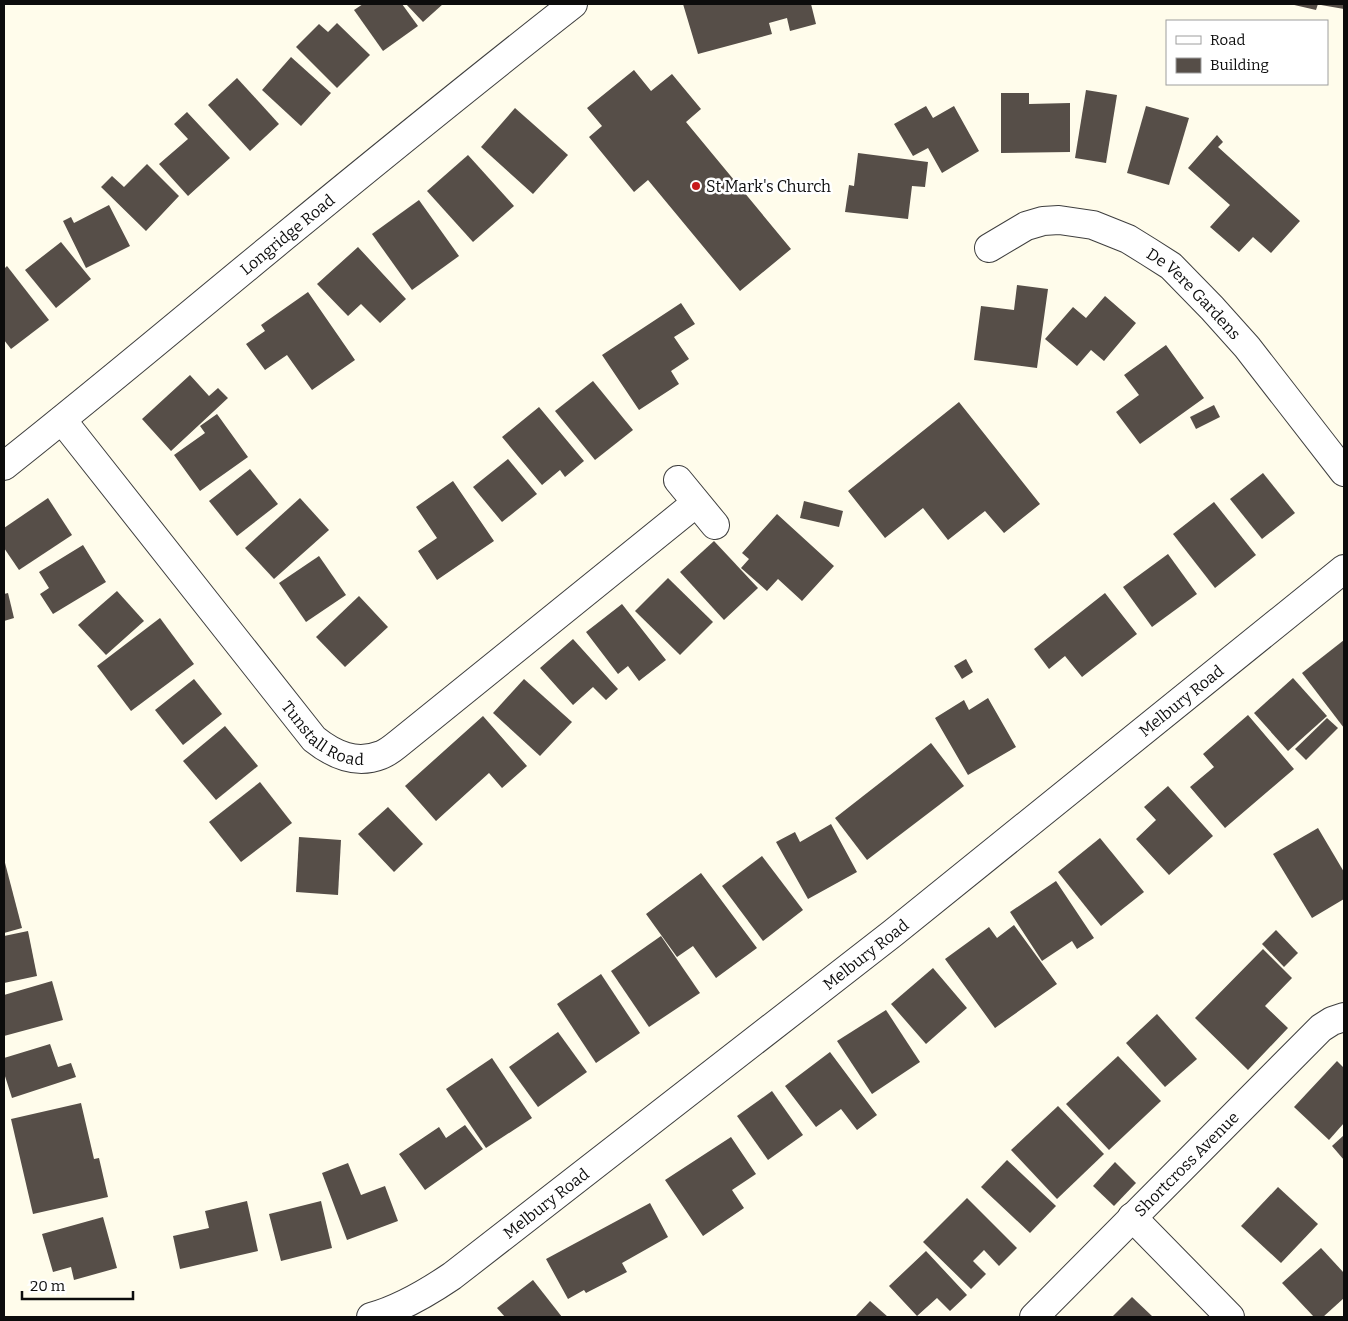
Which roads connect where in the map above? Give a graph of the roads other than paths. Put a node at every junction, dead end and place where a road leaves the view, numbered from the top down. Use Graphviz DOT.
graph roads {
  1 [pos="573,4"];
  2 [pos="989,248"];
  3 [pos="62,420"];
  4 [pos="4,466"];
  5 [pos="1344,472"];
  6 [pos="678,480"];
  7 [pos="696,503"];
  8 [pos="715,525"];
  9 [pos="1344,569"];
  10 [pos="1344,1017"];
  11 [pos="1132,1218"];
  12 [pos="371,1317"];
  13 [pos="1034,1317"];
  14 [pos="1230,1317"];
  1 -- 3 [label="street, Longridge Road"];
  2 -- 5 [label="street, De Vere Gardens"];
  3 -- 4 [label="street, Longridge Road"];
  3 -- 7 [label="street, Tunstall Road"];
  6 -- 7 [label="street"];
  7 -- 8 [label="street"];
  9 -- 12 [label="street, Melbury Road"];
  10 -- 11 [label="street, Shortcross Avenue"];
  11 -- 13 [label="street, Shortcross Avenue"];
  11 -- 14 [label="street"];
}
